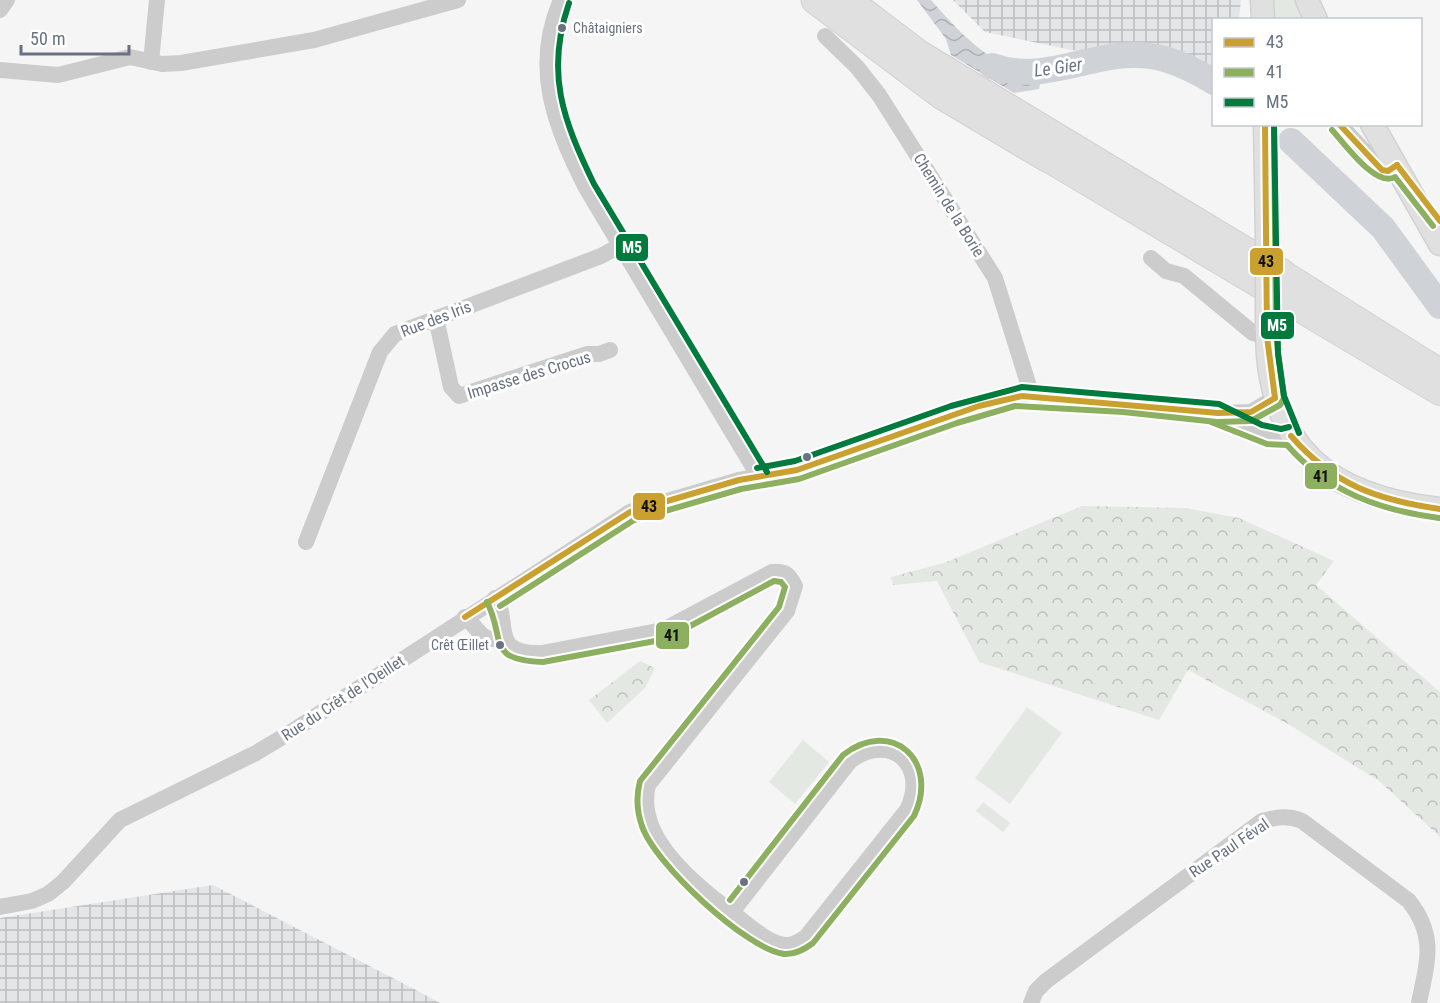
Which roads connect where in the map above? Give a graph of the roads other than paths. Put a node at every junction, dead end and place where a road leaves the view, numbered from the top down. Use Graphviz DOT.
graph roads {
  1 [pos="8,0"];
  2 [pos="157,0"];
  3 [pos="561,0"];
  4 [pos="815,0"];
  5 [pos="848,0"];
  6 [pos="1262,0"];
  7 [pos="1307,0"];
  8 [pos="453,1"];
  9 [pos="0,10"];
  10 [pos="1263,18"];
  11 [pos="1315,18"];
  12 [pos="825,36"];
  13 [pos="151,62"];
  14 [pos="0,70"];
  15 [pos="1265,126"];
  16 [pos="1341,126"];
  17 [pos="1373,126"];
  18 [pos="1047,158"];
  19 [pos="1397,165"];
  20 [pos="1440,221"];
  21 [pos="1440,244"];
  22 [pos="621,245"];
  23 [pos="1151,258"];
  24 [pos="1281,273"];
  25 [pos="1305,287"];
  26 [pos="436,318"];
  27 [pos="1267,333"];
  28 [pos="610,350"];
  29 [pos="1440,358"];
  30 [pos="1440,372"];
  31 [pos="1440,392"];
  32 [pos="1032,396"];
  33 [pos="1275,398"];
  34 [pos="1218,413"];
  35 [pos="1291,435"];
  36 [pos="759,477"];
  37 [pos="1440,508"];
  38 [pos="306,543"];
  39 [pos="495,598"];
  40 [pos="465,616"];
  41 [pos="503,636"];
  42 [pos="0,907"];
  43 [pos="732,912"];
  44 [pos="1031,1003"];
  45 [pos="1419,1003"];
  1 -- 9 [label="street"];
  2 -- 13 [label="street"];
  3 -- 22 [label="street"];
  4 -- 18 [label="highway"];
  5 -- 24 [label="highway"];
  6 -- 10 [label="main road"];
  7 -- 11 [label="main road"];
  8 -- 13 [label="street"];
  12 -- 32 [label="street, Chemin de la Borie"];
  13 -- 14 [label="street"];
  15 -- 27 [label="main road, bridge"];
  16 -- 19 [label="street"];
  17 -- 19 [label="main road"];
  18 -- 31 [label="main road"];
  19 -- 20 [label="main road"];
  19 -- 21 [label="main road"];
  22 -- 26 [label="street, Rue des Iris"];
  22 -- 36 [label="street"];
  23 -- 27 [label="street"];
  24 -- 25 [label="main road"];
  25 -- 29 [label="main road"];
  25 -- 30 [label="main road"];
  26 -- 28 [label="street, Impasse des Crocus"];
  26 -- 38 [label="street, Rue des Iris"];
  27 -- 33 [label="main road"];
  32 -- 34 [label="street, Rue du Crêt de l'Oeillet"];
  32 -- 36 [label="street, Rue du Crêt de l'Oeillet"];
  33 -- 34 [label="street"];
  33 -- 35 [label="main road"];
  34 -- 35 [label="street"];
  35 -- 37 [label="main road"];
  36 -- 39 [label="street, Rue du Crêt de l'Oeillet"];
  39 -- 40 [label="street, Rue du Crêt de l'Oeillet"];
  39 -- 41 [label="street"];
  40 -- 41 [label="street"];
  40 -- 42 [label="street, Rue du Crêt de l'Oeillet"];
  41 -- 43 [label="street"];
  43 -- 43 [label="street"];
  44 -- 45 [label="street, Rue Paul Féval"];
}
